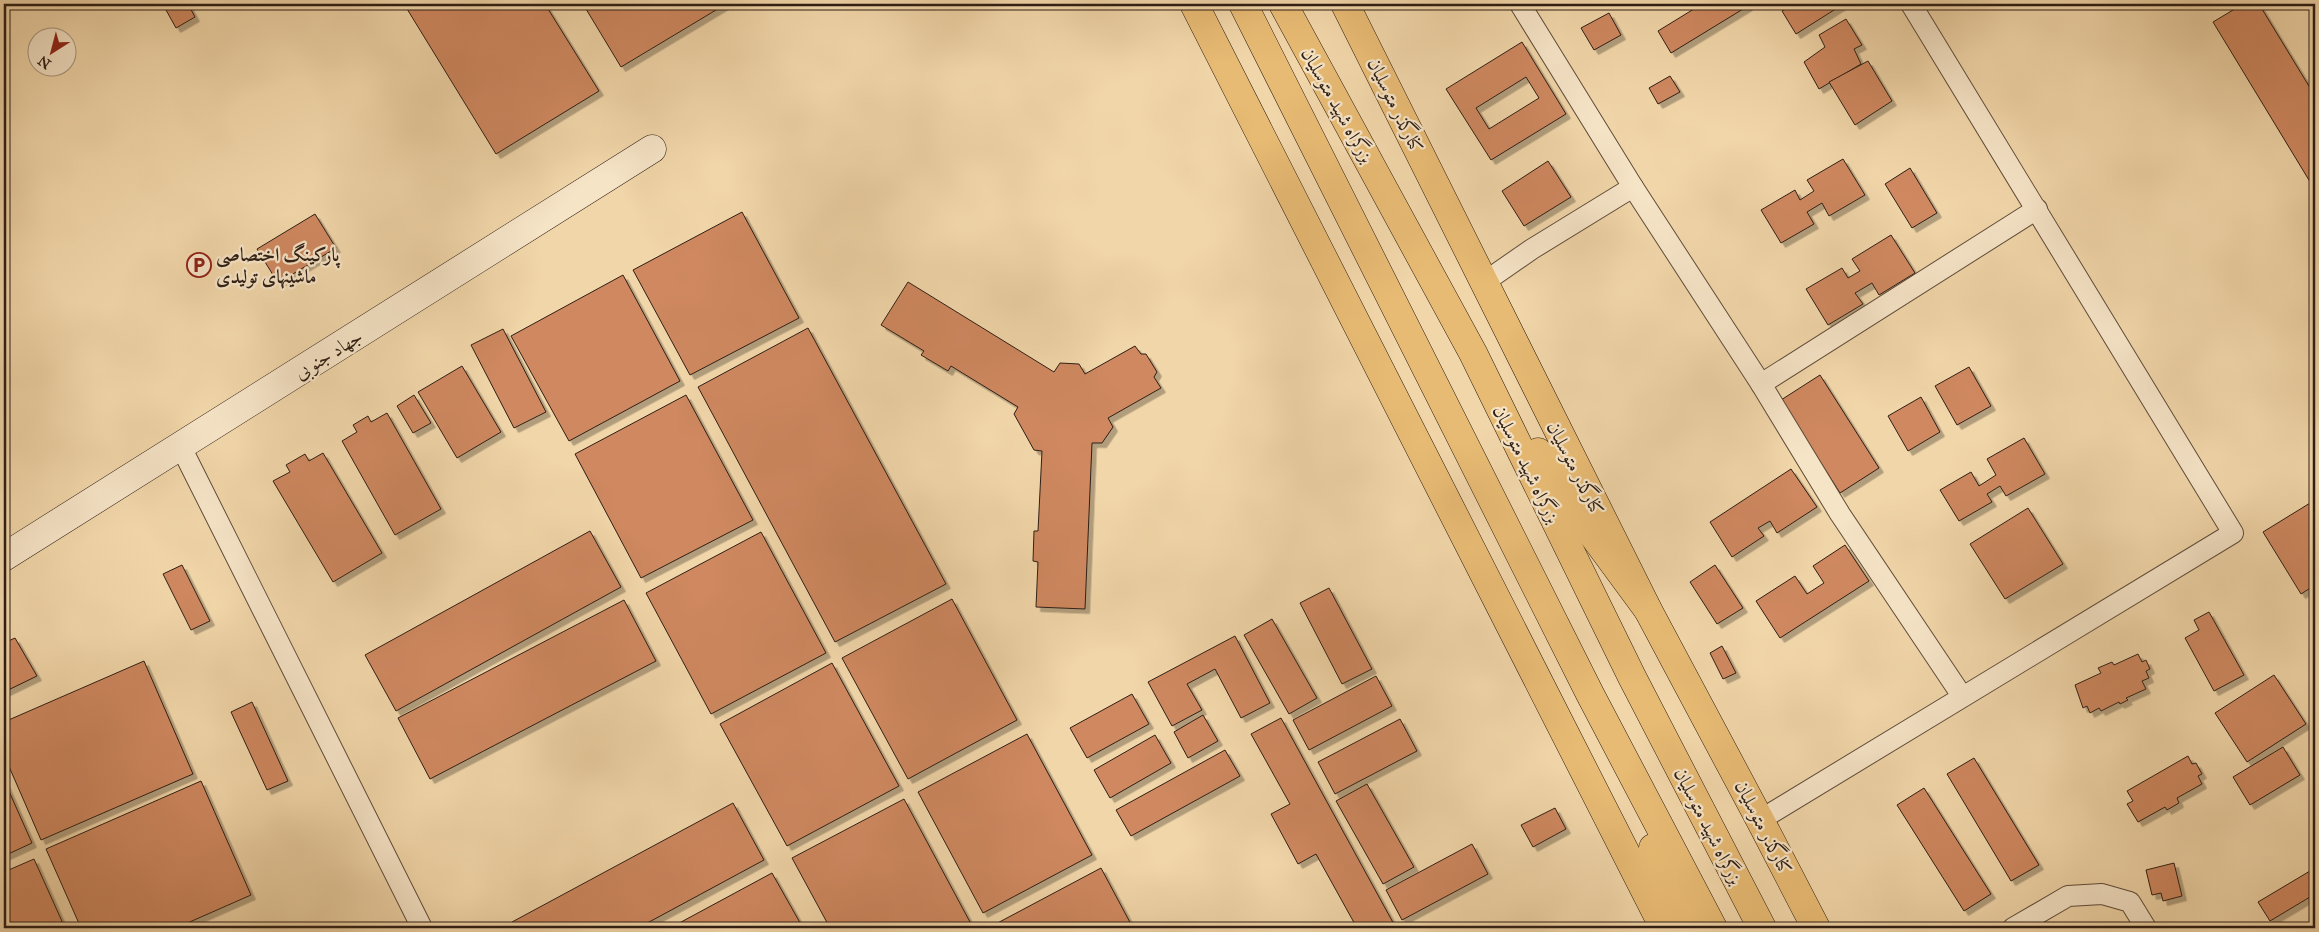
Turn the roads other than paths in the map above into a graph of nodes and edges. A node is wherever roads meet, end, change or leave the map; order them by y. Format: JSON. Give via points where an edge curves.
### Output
{"nodes":[{"id":1,"x":1194,"y":4,"type":"edge"},
{"id":2,"x":1243,"y":4,"type":"edge"},
{"id":3,"x":1283,"y":4,"type":"edge"},
{"id":4,"x":1328,"y":4,"type":"edge"},
{"id":5,"x":1345,"y":4,"type":"edge"},
{"id":6,"x":1520,"y":4,"type":"edge"},
{"id":7,"x":1911,"y":4,"type":"edge"},
{"id":8,"x":1403,"y":119,"type":"junction"},
{"id":9,"x":652,"y":149,"type":"dead end"},
{"id":10,"x":1633,"y":187,"type":"junction"},
{"id":11,"x":2037,"y":209,"type":"junction"},
{"id":12,"x":1483,"y":283,"type":"junction"},
{"id":13,"x":1472,"y":353,"type":"junction"},
{"id":14,"x":1761,"y":384,"type":"junction"},
{"id":15,"x":181,"y":447,"type":"junction"},
{"id":16,"x":4,"y":557,"type":"edge"},
{"id":17,"x":1648,"y":610,"type":"junction"},
{"id":18,"x":1590,"y":694,"type":"junction"},
{"id":19,"x":1962,"y":696,"type":"junction"},
{"id":20,"x":1760,"y":820,"type":"junction"},
{"id":21,"x":422,"y":928,"type":"edge"},
{"id":22,"x":1664,"y":928,"type":"edge"},
{"id":23,"x":1686,"y":928,"type":"edge"},
{"id":24,"x":1713,"y":928,"type":"edge"},
{"id":25,"x":1762,"y":928,"type":"edge"},
{"id":26,"x":1816,"y":928,"type":"edge"},
{"id":27,"x":2013,"y":928,"type":"edge"},
{"id":28,"x":2146,"y":928,"type":"edge"}],
"edges":[{"from":1,"to":22,"type":"main road"},
{"from":2,"to":18,"type":"main road","name":"بزرگراه شهید متوسلیان"},
{"from":3,"to":13,"type":"main road","name":"بزرگراه شهید متوسلیان"},
{"from":4,"to":8,"type":"main road"},
{"from":5,"to":8,"type":"main road","name":"کنارگذر متوسلیان"},
{"from":6,"to":10,"type":"street"},
{"from":7,"to":11,"type":"street"},
{"from":8,"to":12,"type":"main road","name":"کنارگذر متوسلیان"},
{"from":9,"to":15,"type":"street","name":"جهاد جنوبی"},
{"from":10,"to":12,"type":"street","via":[[1532,248]]},
{"from":10,"to":14,"type":"street"},
{"from":11,"to":14,"type":"street"},
{"from":11,"to":19,"type":"street","via":[[2233,533]]},
{"from":12,"to":17,"type":"main road","name":"کنارگذر متوسلیان"},
{"from":13,"to":17,"type":"main road","via":[[1592,534]]},
{"from":13,"to":25,"type":"main road","name":"بزرگراه شهید متوسلیان","via":[[1632,678]]},
{"from":14,"to":19,"type":"street","via":[[1840,514]]},
{"from":15,"to":16,"type":"street","name":"جهاد جنوبی"},
{"from":15,"to":21,"type":"street"},
{"from":17,"to":20,"type":"main road","name":"کنارگذر متوسلیان"},
{"from":18,"to":23,"type":"main road"},
{"from":18,"to":24,"type":"main road","name":"بزرگراه شهید متوسلیان"},
{"from":19,"to":20,"type":"street"},
{"from":20,"to":26,"type":"main road","name":"کنارگذر متوسلیان"},
{"from":27,"to":28,"type":"street","via":[[2068,896],[2102,894],[2130,902]]}]}
